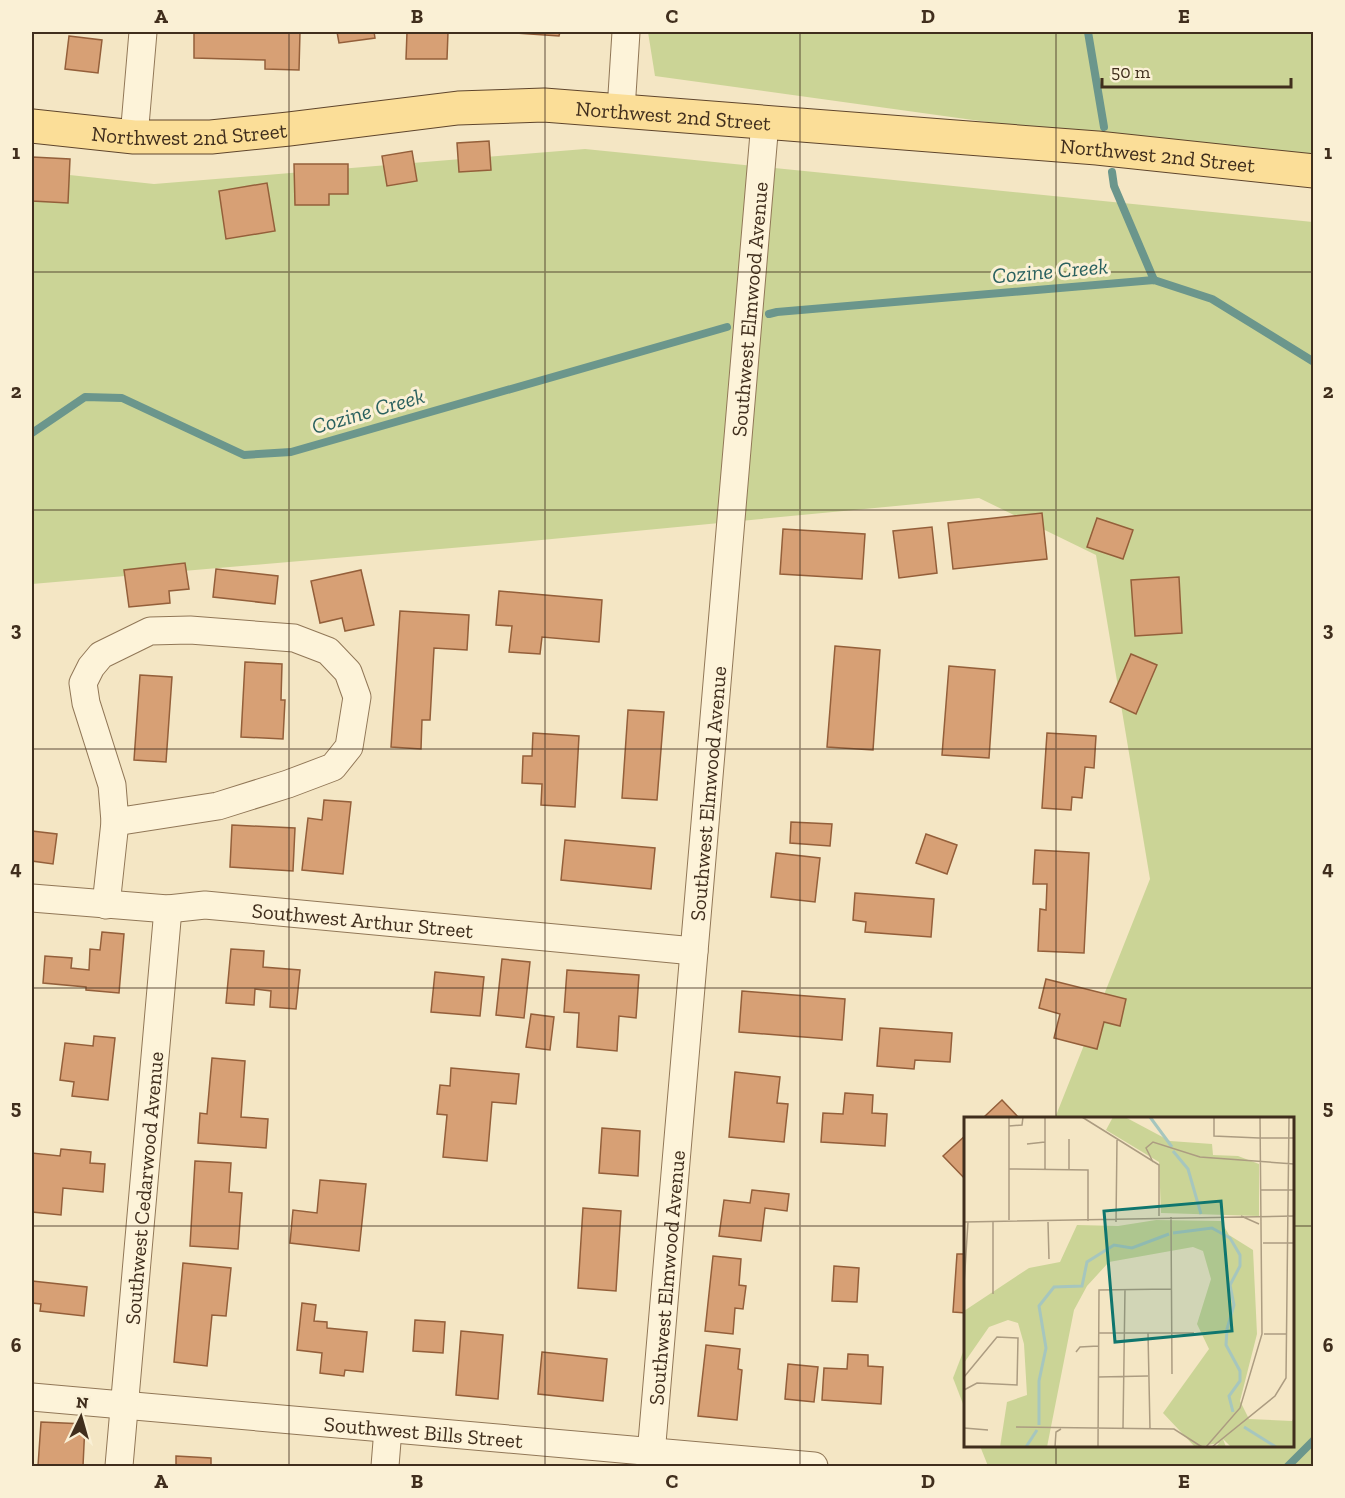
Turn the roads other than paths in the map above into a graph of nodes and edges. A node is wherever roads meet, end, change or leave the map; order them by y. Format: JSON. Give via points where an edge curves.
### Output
{"nodes":[{"id":1,"x":143,"y":32,"type":"edge"},
{"id":2,"x":626,"y":32,"type":"edge"},
{"id":3,"x":621,"y":110,"type":"junction"},
{"id":4,"x":765,"y":122,"type":"junction"},
{"id":5,"x":32,"y":126,"type":"edge"},
{"id":6,"x":134,"y":137,"type":"junction"},
{"id":7,"x":1314,"y":171,"type":"edge"},
{"id":8,"x":115,"y":822,"type":"junction"},
{"id":9,"x":32,"y":898,"type":"edge"},
{"id":10,"x":106,"y":905,"type":"junction"},
{"id":11,"x":168,"y":909,"type":"junction"},
{"id":12,"x":694,"y":951,"type":"junction"},
{"id":13,"x":32,"y":1397,"type":"edge"},
{"id":14,"x":124,"y":1406,"type":"junction"},
{"id":15,"x":388,"y":1429,"type":"junction"},
{"id":16,"x":651,"y":1459,"type":"edge"},
{"id":17,"x":119,"y":1467,"type":"edge"},
{"id":18,"x":385,"y":1467,"type":"edge"},
{"id":19,"x":814,"y":1467,"type":"edge"}],
"edges":[{"from":1,"to":6,"type":"street"},
{"from":2,"to":3,"type":"street"},
{"from":3,"to":4,"type":"main road","name":"Northwest 2nd Street"},
{"from":3,"to":6,"type":"main road","name":"Northwest 2nd Street","via":[[543,105],[458,108],[212,137]]},
{"from":4,"to":7,"type":"main road","name":"Northwest 2nd Street","via":[[1097,148]]},
{"from":4,"to":12,"type":"street","name":"Southwest Elmwood Avenue"},
{"from":5,"to":6,"type":"main road","name":"Northwest 2nd Street"},
{"from":8,"to":8,"type":"street","via":[[218,806],[333,767],[349,747],[357,697],[348,672],[328,651],[294,638],[202,631],[150,631],[101,656],[83,683],[112,785]]},
{"from":8,"to":10,"type":"street"},
{"from":9,"to":10,"type":"street","name":"Southwest Arthur Street"},
{"from":10,"to":11,"type":"street","name":"Southwest Arthur Street"},
{"from":11,"to":12,"type":"street","name":"Southwest Arthur Street","via":[[205,905]]},
{"from":11,"to":14,"type":"street","name":"Southwest Cedarwood Avenue"},
{"from":12,"to":16,"type":"street","name":"Southwest Elmwood Avenue"},
{"from":13,"to":14,"type":"street","name":"Southwest Bills Street"},
{"from":14,"to":15,"type":"street","name":"Southwest Bills Street"},
{"from":14,"to":17,"type":"street","name":"Southwest Cedarwood Avenue"},
{"from":15,"to":16,"type":"street","name":"Southwest Bills Street"},
{"from":15,"to":18,"type":"street"},
{"from":16,"to":19,"type":"street","name":"Southwest Bills Street"}]}
